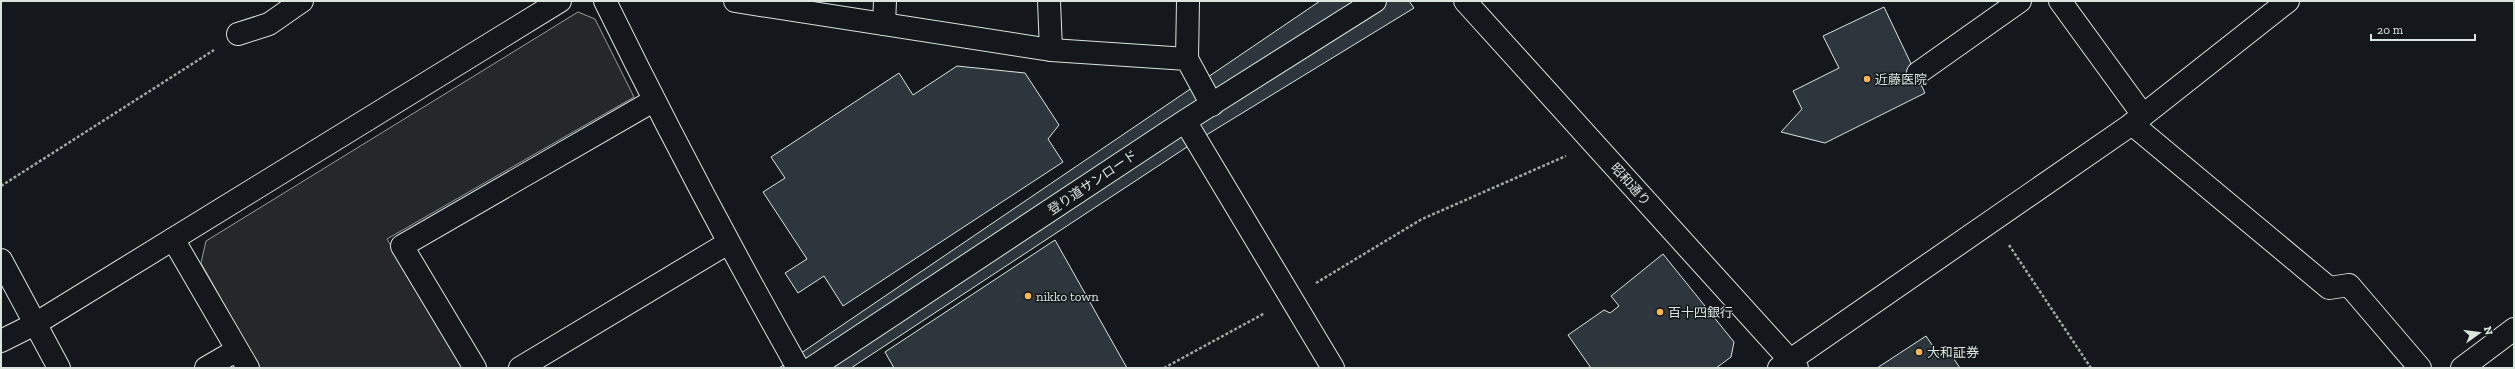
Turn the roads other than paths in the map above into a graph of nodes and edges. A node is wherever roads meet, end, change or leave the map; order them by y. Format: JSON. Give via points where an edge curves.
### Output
{"nodes":[{"id":1,"x":302,"y":1,"type":"edge"},
{"id":2,"x":560,"y":1,"type":"edge"},
{"id":3,"x":605,"y":1,"type":"edge"},
{"id":4,"x":735,"y":1,"type":"edge"},
{"id":5,"x":885,"y":1,"type":"edge"},
{"id":6,"x":1049,"y":1,"type":"edge"},
{"id":7,"x":1188,"y":1,"type":"edge"},
{"id":8,"x":1374,"y":1,"type":"edge"},
{"id":9,"x":1465,"y":1,"type":"edge"},
{"id":10,"x":2020,"y":1,"type":"edge"},
{"id":11,"x":2060,"y":1,"type":"edge"},
{"id":12,"x":2288,"y":1,"type":"edge"},
{"id":13,"x":884,"y":24,"type":"junction"},
{"id":14,"x":238,"y":34,"type":"road end"},
{"id":15,"x":1051,"y":50,"type":"junction"},
{"id":16,"x":1187,"y":59,"type":"junction"},
{"id":17,"x":1918,"y":73,"type":"dead end"},
{"id":18,"x":654,"y":101,"type":"junction"},
{"id":19,"x":1212,"y":105,"type":"junction"},
{"id":20,"x":2137,"y":120,"type":"junction"},
{"id":21,"x":1185,"y":121,"type":"junction"},
{"id":22,"x":173,"y":239,"type":"junction"},
{"id":23,"x":728,"y":243,"type":"junction"},
{"id":24,"x":1,"y":260,"type":"edge"},
{"id":25,"x":35,"y":324,"type":"junction"},
{"id":26,"x":2514,"y":329,"type":"edge"},
{"id":27,"x":1,"y":341,"type":"edge"},
{"id":28,"x":242,"y":359,"type":"edge"},
{"id":29,"x":1789,"y":366,"type":"edge"},
{"id":30,"x":59,"y":368,"type":"edge"},
{"id":31,"x":206,"y":368,"type":"edge"},
{"id":32,"x":475,"y":368,"type":"edge"},
{"id":33,"x":520,"y":368,"type":"edge"},
{"id":34,"x":798,"y":368,"type":"edge"},
{"id":35,"x":812,"y":368,"type":"edge"},
{"id":36,"x":1333,"y":368,"type":"edge"},
{"id":37,"x":2420,"y":368,"type":"edge"},
{"id":38,"x":2462,"y":368,"type":"edge"}],
"edges":[{"from":1,"to":14,"type":"street","via":[[269,24]]},
{"from":2,"to":22,"type":"street"},
{"from":3,"to":18,"type":"street"},
{"from":4,"to":13,"type":"street"},
{"from":5,"to":13,"type":"street"},
{"from":6,"to":15,"type":"street"},
{"from":7,"to":16,"type":"street"},
{"from":8,"to":19,"type":"street","name":"登り道サンロード"},
{"from":9,"to":29,"type":"street","name":"昭和通り"},
{"from":10,"to":17,"type":"street"},
{"from":11,"to":20,"type":"street"},
{"from":12,"to":20,"type":"street"},
{"from":13,"to":15,"type":"street"},
{"from":15,"to":16,"type":"street"},
{"from":16,"to":19,"type":"street"},
{"from":18,"to":23,"type":"street"},
{"from":18,"to":32,"type":"street","via":[[402,246]]},
{"from":19,"to":21,"type":"street","name":"登り道サンロード"},
{"from":20,"to":29,"type":"street"},
{"from":20,"to":37,"type":"street","via":[[2329,288],[2349,285]]},
{"from":21,"to":35,"type":"street","name":"登り道サンロード"},
{"from":21,"to":36,"type":"street"},
{"from":22,"to":25,"type":"street"},
{"from":22,"to":28,"type":"street"},
{"from":23,"to":33,"type":"street"},
{"from":23,"to":34,"type":"street"},
{"from":24,"to":25,"type":"street"},
{"from":25,"to":27,"type":"street"},
{"from":25,"to":30,"type":"street"},
{"from":26,"to":38,"type":"street"},
{"from":28,"to":31,"type":"street"}]}
